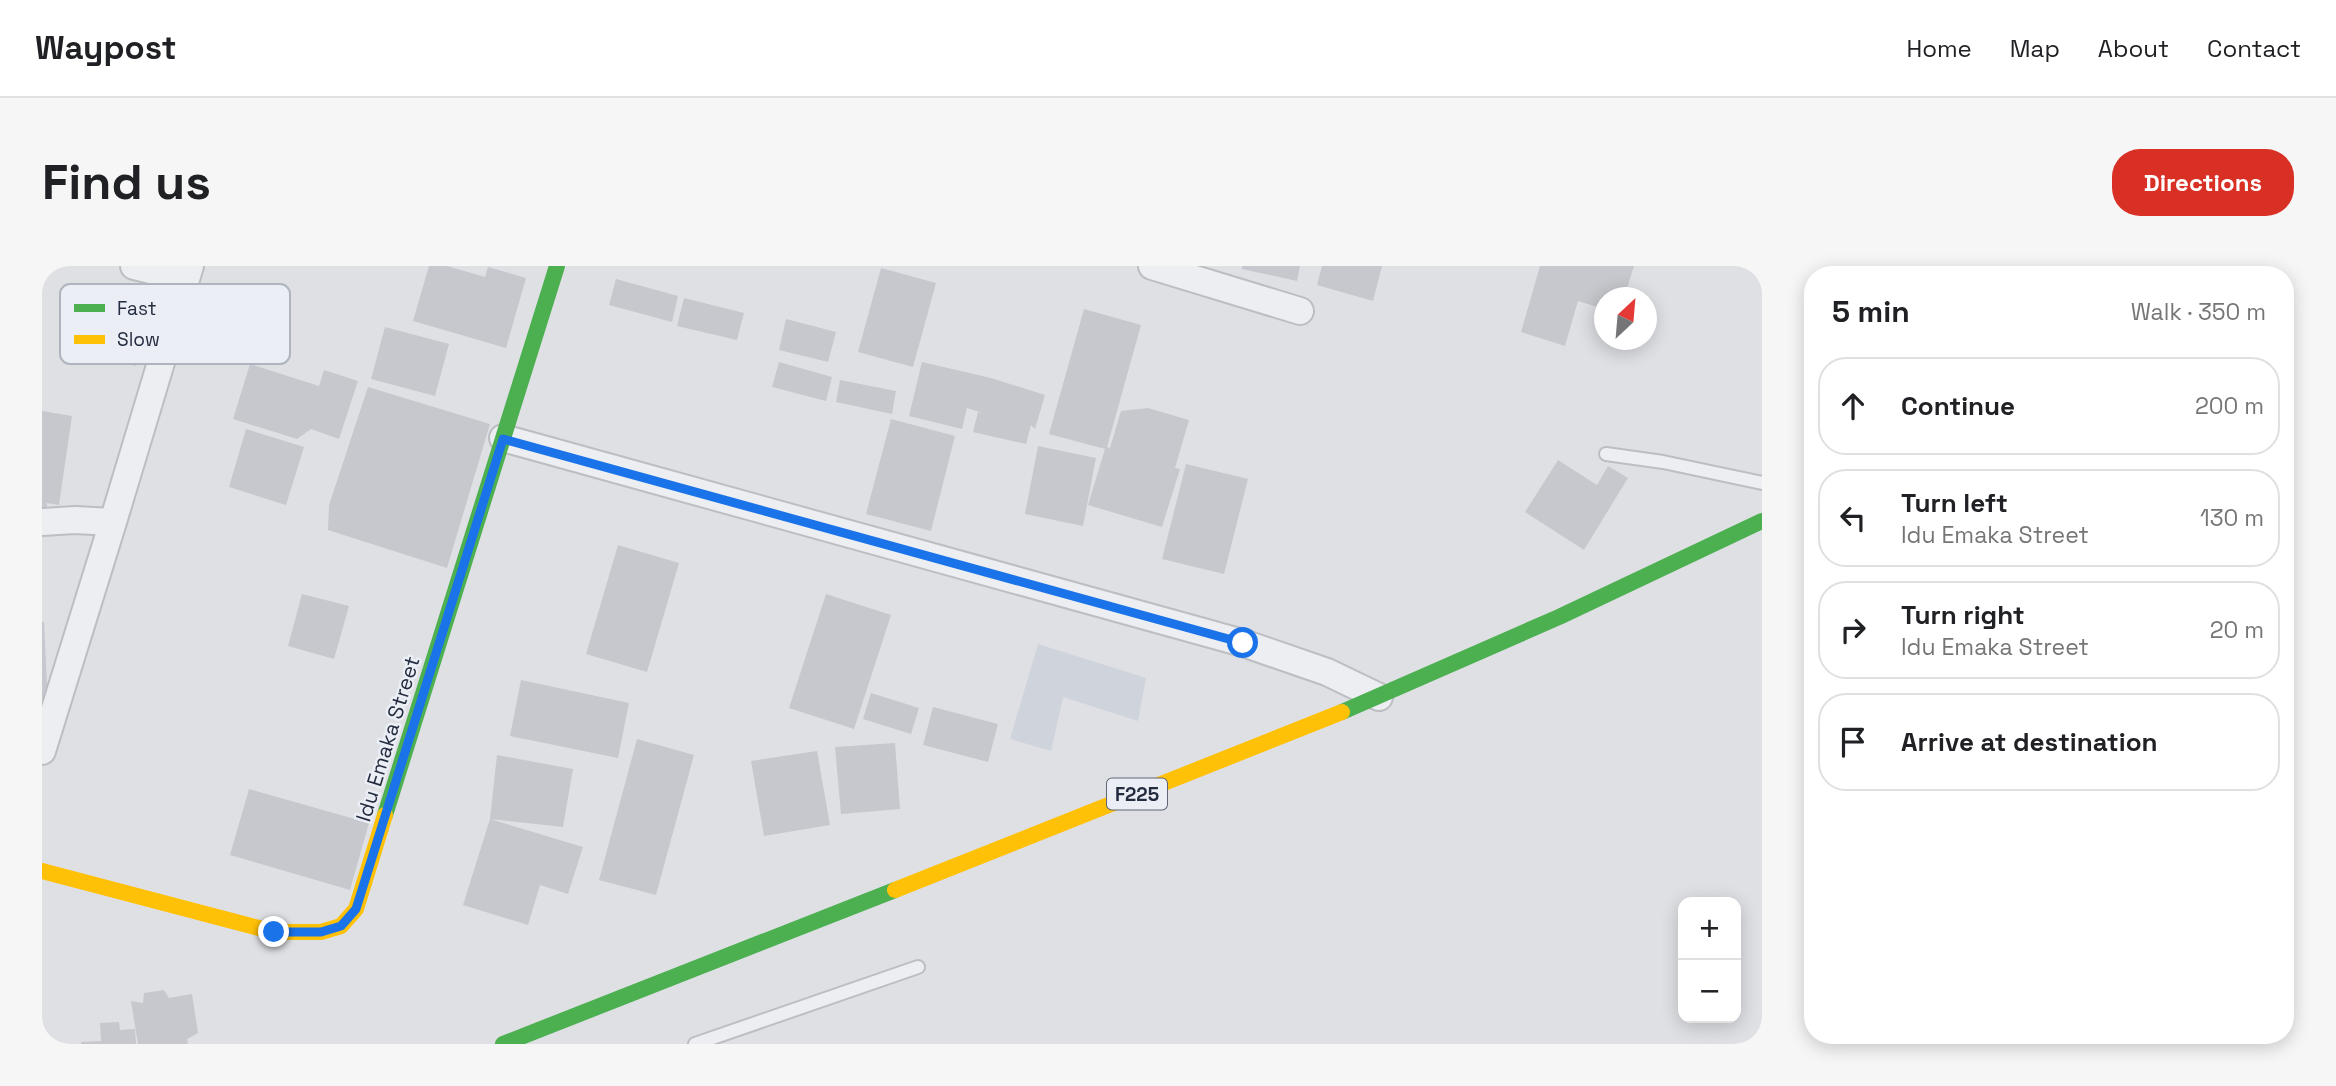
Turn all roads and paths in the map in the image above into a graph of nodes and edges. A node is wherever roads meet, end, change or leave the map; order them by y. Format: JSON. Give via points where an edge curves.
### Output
{"nodes":[{"id":1,"x":134,"y":266,"type":"edge"},
{"id":2,"x":556,"y":266,"type":"edge"},
{"id":3,"x":1152,"y":266,"type":"edge"},
{"id":4,"x":188,"y":272,"type":"edge"},
{"id":5,"x":1300,"y":311,"type":"dead end"},
{"id":6,"x":160,"y":364,"type":"edge"},
{"id":7,"x":503,"y":439,"type":"junction"},
{"id":8,"x":1606,"y":454,"type":"dead end"},
{"id":9,"x":1762,"y":483,"type":"edge"},
{"id":10,"x":1762,"y":521,"type":"edge"},
{"id":11,"x":42,"y":522,"type":"edge"},
{"id":12,"x":113,"y":522,"type":"junction"},
{"id":13,"x":1379,"y":697,"type":"junction"},
{"id":14,"x":42,"y":751,"type":"edge"},
{"id":15,"x":42,"y":871,"type":"edge"},
{"id":16,"x":918,"y":967,"type":"dead end"},
{"id":17,"x":503,"y":1044,"type":"edge"},
{"id":18,"x":695,"y":1044,"type":"edge"}],
"edges":[{"from":1,"to":4,"type":"street"},
{"from":2,"to":7,"type":"main road","name":"Idu Emaka Street"},
{"from":3,"to":5,"type":"street"},
{"from":6,"to":12,"type":"street"},
{"from":7,"to":13,"type":"street","via":[[1243,643],[1327,672]]},
{"from":7,"to":15,"type":"main road","name":"Idu Emaka Street","via":[[364,886],[356,909],[341,926],[321,932],[274,932]]},
{"from":8,"to":9,"type":"lane"},
{"from":10,"to":13,"type":"main road","number":"F225"},
{"from":11,"to":12,"type":"street"},
{"from":12,"to":14,"type":"street"},
{"from":13,"to":17,"type":"main road","number":"F225"},
{"from":16,"to":18,"type":"lane"}]}
